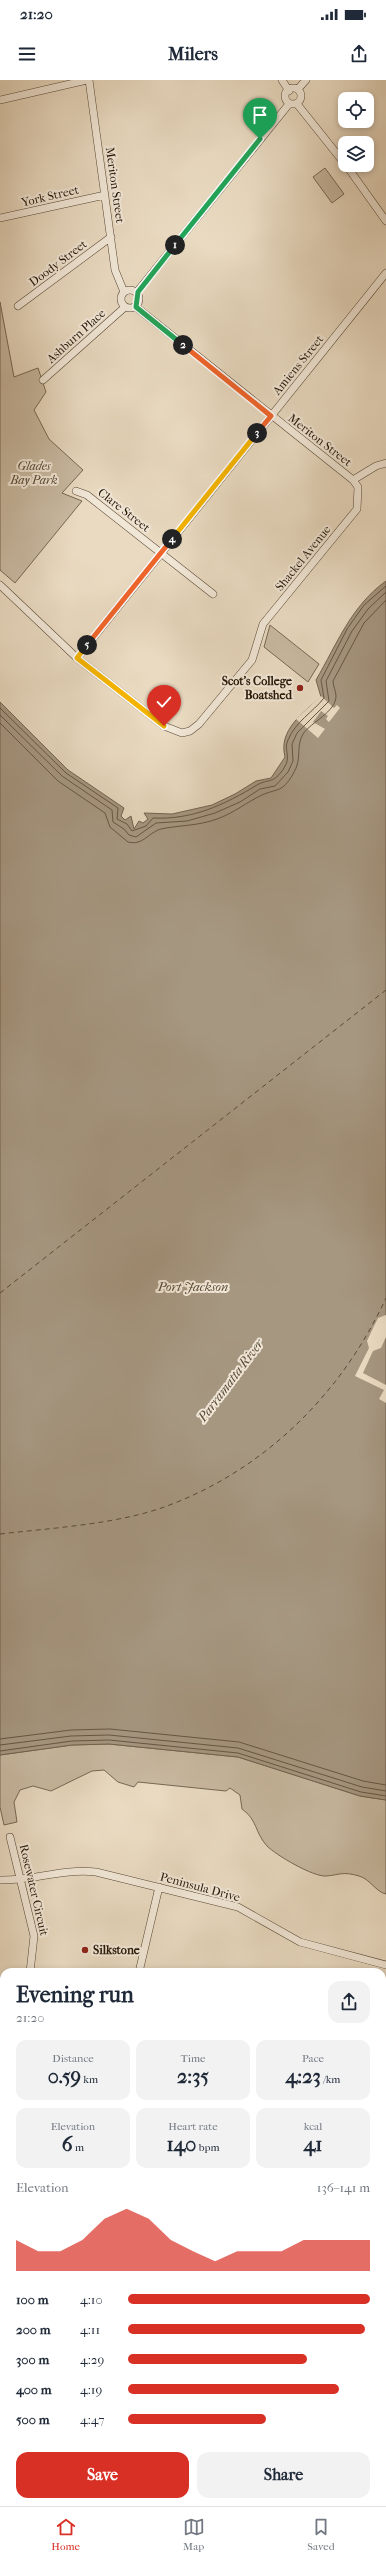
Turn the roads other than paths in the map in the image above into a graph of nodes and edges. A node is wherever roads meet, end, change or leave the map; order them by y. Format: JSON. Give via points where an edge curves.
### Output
{"nodes":[{"id":1,"x":88,"y":80,"type":"edge"},
{"id":2,"x":282,"y":80,"type":"edge"},
{"id":3,"x":306,"y":80,"type":"edge"},
{"id":4,"x":298,"y":89,"type":"junction"},
{"id":5,"x":288,"y":91,"type":"junction"},
{"id":6,"x":0,"y":100,"type":"edge"},
{"id":7,"x":289,"y":104,"type":"junction"},
{"id":8,"x":297,"y":104,"type":"junction"},
{"id":9,"x":338,"y":154,"type":"edge"},
{"id":10,"x":352,"y":172,"type":"edge"},
{"id":11,"x":105,"y":194,"type":"junction"},
{"id":12,"x":0,"y":218,"type":"edge"},
{"id":13,"x":386,"y":221,"type":"edge"},
{"id":14,"x":111,"y":237,"type":"junction"},
{"id":15,"x":386,"y":273,"type":"edge"},
{"id":16,"x":124,"y":292,"type":"junction"},
{"id":17,"x":138,"y":292,"type":"junction"},
{"id":18,"x":18,"y":306,"type":"dead end"},
{"id":19,"x":125,"y":307,"type":"junction"},
{"id":20,"x":136,"y":307,"type":"junction"},
{"id":21,"x":43,"y":380,"type":"dead end"},
{"id":22,"x":271,"y":416,"type":"junction"},
{"id":23,"x":386,"y":463,"type":"edge"},
{"id":24,"x":353,"y":480,"type":"junction"},
{"id":25,"x":358,"y":487,"type":"joint"},
{"id":26,"x":76,"y":491,"type":"dead end"},
{"id":27,"x":161,"y":553,"type":"junction"},
{"id":28,"x":0,"y":585,"type":"edge"},
{"id":29,"x":213,"y":594,"type":"dead end"},
{"id":30,"x":77,"y":658,"type":"junction"},
{"id":31,"x":10,"y":1837,"type":"dead end"},
{"id":32,"x":0,"y":1880,"type":"edge"},
{"id":33,"x":22,"y":1880,"type":"junction"},
{"id":34,"x":159,"y":1887,"type":"junction"},
{"id":35,"x":386,"y":1965,"type":"edge"},
{"id":36,"x":30,"y":1968,"type":"edge"},
{"id":37,"x":140,"y":1968,"type":"edge"}],
"edges":[{"from":1,"to":6,"type":"street"},
{"from":1,"to":11,"type":"street","name":"Meriton Street"},
{"from":2,"to":5,"type":"street"},
{"from":3,"to":4,"type":"street"},
{"from":4,"to":5,"type":"street","via":[[294,87]]},
{"from":4,"to":8,"type":"street","via":[[300,100]]},
{"from":5,"to":7,"type":"street"},
{"from":7,"to":8,"type":"street"},
{"from":7,"to":17,"type":"street"},
{"from":8,"to":9,"type":"street"},
{"from":10,"to":13,"type":"street"},
{"from":11,"to":12,"type":"street","name":"York Street"},
{"from":11,"to":14,"type":"street","name":"Meriton Street"},
{"from":14,"to":16,"type":"street","name":"Meriton Street","via":[[115,270]]},
{"from":14,"to":18,"type":"street","name":"Doody Street"},
{"from":15,"to":22,"type":"street","name":"Amiens Street"},
{"from":16,"to":17,"type":"street","via":[[130,288]]},
{"from":16,"to":19,"type":"street","via":[[122,296]]},
{"from":17,"to":20,"type":"street"},
{"from":19,"to":20,"type":"street","via":[[129,310]]},
{"from":19,"to":21,"type":"street","name":"Ashburn Place"},
{"from":20,"to":22,"type":"street","name":"Meriton Street"},
{"from":22,"to":24,"type":"street","name":"Meriton Street"},
{"from":22,"to":27,"type":"street","name":"Amiens Street"},
{"from":23,"to":24,"type":"street"},
{"from":24,"to":25,"type":"street","name":"Meriton Street"},
{"from":25,"to":30,"type":"street","name":"Shackel Avenue","via":[[357,509],[263,624],[252,660],[199,724],[190,731],[182,733],[164,726]]},
{"from":26,"to":27,"type":"street","name":"Clare Street","via":[[87,495]]},
{"from":27,"to":29,"type":"street","name":"Clare Street"},
{"from":27,"to":30,"type":"street","name":"Amiens Street"},
{"from":28,"to":30,"type":"street","name":"Shackel Avenue"},
{"from":31,"to":33,"type":"street","name":"Rosewater Circuit"},
{"from":32,"to":33,"type":"street","name":"Peninsula Drive"},
{"from":33,"to":34,"type":"street","name":"Peninsula Drive","via":[[78,1870]]},
{"from":33,"to":36,"type":"street","name":"Rosewater Circuit","via":[[34,1936]]},
{"from":34,"to":35,"type":"street","name":"Peninsula Drive","via":[[238,1907],[300,1942]]},
{"from":34,"to":37,"type":"street"}]}
